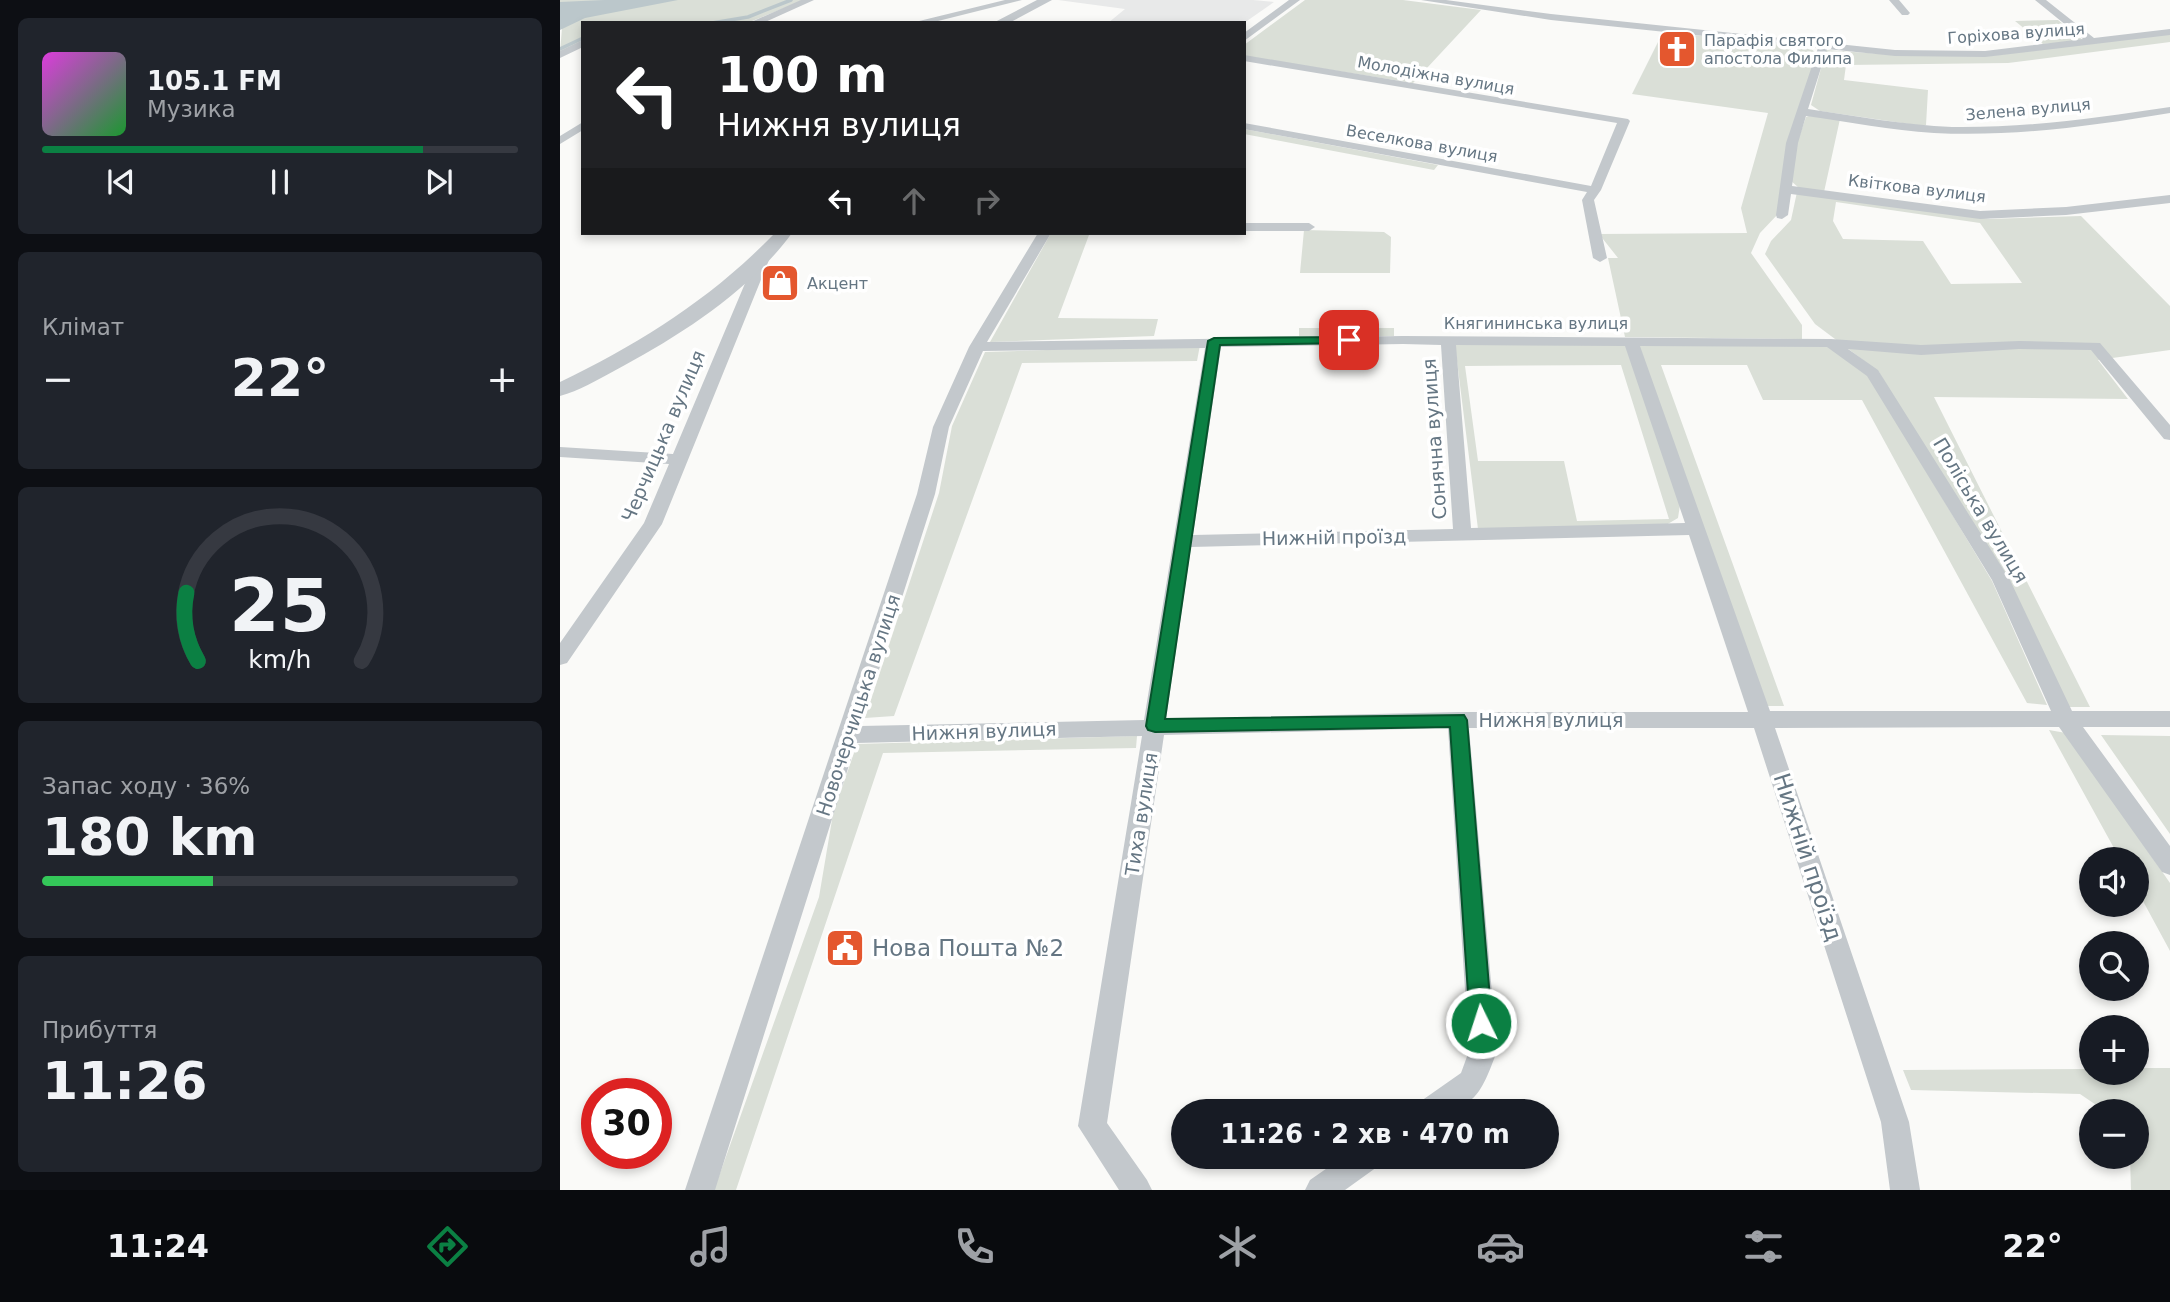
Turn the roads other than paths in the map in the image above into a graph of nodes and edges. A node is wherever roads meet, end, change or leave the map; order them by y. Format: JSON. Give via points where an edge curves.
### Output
{"nodes":[{"id":1,"x":809,"y":0,"type":"edge"},
{"id":2,"x":1017,"y":0,"type":"edge"},
{"id":3,"x":1046,"y":0,"type":"edge"},
{"id":4,"x":1295,"y":0,"type":"edge"},
{"id":5,"x":1426,"y":0,"type":"edge"},
{"id":6,"x":1894,"y":0,"type":"edge"},
{"id":7,"x":2040,"y":0,"type":"edge"},
{"id":8,"x":1905,"y":13,"type":"dead end"},
{"id":9,"x":759,"y":21,"type":"edge"},
{"id":10,"x":925,"y":21,"type":"edge"},
{"id":11,"x":1003,"y":21,"type":"edge"},
{"id":12,"x":2170,"y":32,"type":"edge"},
{"id":13,"x":1246,"y":37,"type":"edge"},
{"id":14,"x":2094,"y":43,"type":"junction"},
{"id":15,"x":581,"y":44,"type":"edge"},
{"id":16,"x":1822,"y":47,"type":"junction"},
{"id":17,"x":560,"y":55,"type":"edge"},
{"id":18,"x":1246,"y":58,"type":"edge"},
{"id":19,"x":2170,"y":110,"type":"edge"},
{"id":20,"x":1804,"y":112,"type":"junction"},
{"id":21,"x":581,"y":126,"type":"edge"},
{"id":22,"x":1246,"y":126,"type":"edge"},
{"id":23,"x":560,"y":141,"type":"edge"},
{"id":24,"x":1785,"y":188,"type":"junction"},
{"id":25,"x":1595,"y":190,"type":"junction"},
{"id":26,"x":2170,"y":199,"type":"edge"},
{"id":27,"x":1782,"y":215,"type":"dead end"},
{"id":28,"x":1246,"y":227,"type":"edge"},
{"id":29,"x":1309,"y":227,"type":"dead end"},
{"id":30,"x":782,"y":235,"type":"edge"},
{"id":31,"x":1043,"y":235,"type":"edge"},
{"id":32,"x":764,"y":255,"type":"junction"},
{"id":33,"x":1600,"y":258,"type":"dead end"},
{"id":34,"x":1214,"y":341,"type":"junction"},
{"id":35,"x":1448,"y":341,"type":"junction"},
{"id":36,"x":1631,"y":341,"type":"junction"},
{"id":37,"x":1831,"y":343,"type":"junction"},
{"id":38,"x":977,"y":348,"type":"junction"},
{"id":39,"x":560,"y":390,"type":"edge"},
{"id":40,"x":2170,"y":435,"type":"edge"},
{"id":41,"x":560,"y":452,"type":"edge"},
{"id":42,"x":678,"y":458,"type":"junction"},
{"id":43,"x":1694,"y":529,"type":"junction"},
{"id":44,"x":1462,"y":534,"type":"junction"},
{"id":45,"x":1184,"y":541,"type":"junction"},
{"id":46,"x":560,"y":658,"type":"edge"},
{"id":47,"x":2066,"y":719,"type":"junction"},
{"id":48,"x":2170,"y":719,"type":"edge"},
{"id":49,"x":1458,"y":720,"type":"junction"},
{"id":50,"x":1762,"y":720,"type":"junction"},
{"id":51,"x":1155,"y":726,"type":"junction"},
{"id":52,"x":848,"y":735,"type":"junction"},
{"id":53,"x":2170,"y":865,"type":"edge"},
{"id":54,"x":1448,"y":1099,"type":"edge"},
{"id":55,"x":1350,"y":1169,"type":"edge"},
{"id":56,"x":701,"y":1190,"type":"edge"},
{"id":57,"x":1137,"y":1190,"type":"edge"},
{"id":58,"x":1320,"y":1190,"type":"edge"},
{"id":59,"x":1905,"y":1190,"type":"edge"}],
"edges":[{"from":1,"to":9,"type":"street"},
{"from":2,"to":10,"type":"street"},
{"from":3,"to":11,"type":"street"},
{"from":4,"to":13,"type":"street"},
{"from":5,"to":16,"type":"street","name":"Горіхова вулиця"},
{"from":6,"to":8,"type":"street"},
{"from":7,"to":14,"type":"street"},
{"from":12,"to":14,"type":"street","name":"Горіхова вулиця"},
{"from":14,"to":16,"type":"street","name":"Горіхова вулиця","via":[[1985,54]]},
{"from":15,"to":17,"type":"street"},
{"from":16,"to":20,"type":"street"},
{"from":18,"to":25,"type":"street","name":"Молодіжна вулиця","via":[[1624,121]]},
{"from":19,"to":20,"type":"street","name":"Зелена вулиця","via":[[1969,131]]},
{"from":20,"to":24,"type":"street","via":[[1792,143]]},
{"from":21,"to":23,"type":"street"},
{"from":22,"to":25,"type":"street","name":"Веселкова вулиця"},
{"from":24,"to":26,"type":"street","name":"Квіткова вулиця","via":[[1980,215]]},
{"from":24,"to":27,"type":"street"},
{"from":25,"to":33,"type":"street","via":[[1588,200]]},
{"from":28,"to":29,"type":"street"},
{"from":30,"to":32,"type":"street"},
{"from":31,"to":38,"type":"street","name":"Новочерчицька вулиця"},
{"from":32,"to":39,"type":"street","via":[[698,314],[635,353]]},
{"from":32,"to":42,"type":"street","name":"Черчицька вулиця"},
{"from":34,"to":35,"type":"street","name":"Княгининська вулиця"},
{"from":34,"to":38,"type":"street","name":"Княгининська вулиця"},
{"from":34,"to":45,"type":"street","name":"Тиха вулиця"},
{"from":35,"to":36,"type":"street","name":"Княгининська вулиця"},
{"from":35,"to":44,"type":"street","name":"Сонячна вулиця"},
{"from":36,"to":37,"type":"street","name":"Княгининська вулиця"},
{"from":36,"to":43,"type":"street","name":"Нижній проїзд"},
{"from":37,"to":40,"type":"street","name":"Княгининська вулиця","via":[[1920,350],[2095,346]]},
{"from":37,"to":47,"type":"street","name":"Поліська вулиця","via":[[1873,373],[2001,580]]},
{"from":38,"to":52,"type":"street","name":"Новочерчицька вулиця","via":[[941,427],[926,494]]},
{"from":41,"to":42,"type":"street"},
{"from":42,"to":46,"type":"street","name":"Черчицька вулиця","via":[[653,524]]},
{"from":43,"to":44,"type":"street","name":"Нижній проїзд"},
{"from":43,"to":50,"type":"street","name":"Нижній проїзд"},
{"from":44,"to":45,"type":"street","name":"Нижній проїзд"},
{"from":45,"to":51,"type":"street","name":"Тиха вулиця"},
{"from":47,"to":48,"type":"street","name":"Нижня вулиця"},
{"from":47,"to":50,"type":"street","name":"Нижня вулиця"},
{"from":47,"to":53,"type":"street","name":"Поліська вулиця"},
{"from":49,"to":50,"type":"street","name":"Нижня вулиця"},
{"from":49,"to":51,"type":"street","name":"Нижня вулиця"},
{"from":49,"to":54,"type":"street","via":[[1483,1051],[1472,1082]]},
{"from":50,"to":59,"type":"street","name":"Нижній проїзд","via":[[1895,1122]]},
{"from":51,"to":52,"type":"street","name":"Нижня вулиця"},
{"from":51,"to":57,"type":"street","name":"Тиха вулиця","via":[[1092,1126]]},
{"from":52,"to":56,"type":"street","name":"Новочерчицька вулиця"},
{"from":55,"to":58,"type":"street"}]}
